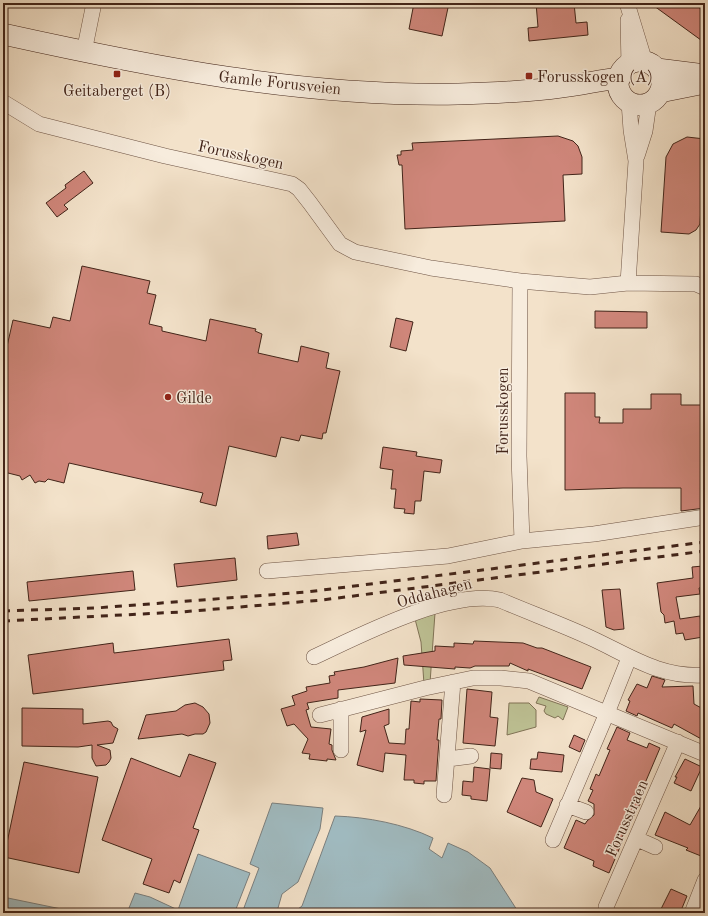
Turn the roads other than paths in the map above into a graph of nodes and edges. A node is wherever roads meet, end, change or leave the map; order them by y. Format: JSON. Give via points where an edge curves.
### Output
{"nodes":[{"id":1,"x":94,"y":3,"type":"edge"},
{"id":2,"x":628,"y":7,"type":"edge"},
{"id":3,"x":3,"y":34,"type":"edge"},
{"id":4,"x":84,"y":52,"type":"junction"},
{"id":5,"x":705,"y":75,"type":"edge"},
{"id":6,"x":639,"y":83,"type":"junction"},
{"id":7,"x":705,"y":83,"type":"edge"},
{"id":8,"x":3,"y":102,"type":"edge"},
{"id":9,"x":520,"y":281,"type":"junction"},
{"id":10,"x":628,"y":283,"type":"junction"},
{"id":11,"x":705,"y":288,"type":"edge"},
{"id":12,"x":705,"y":518,"type":"edge"},
{"id":13,"x":522,"y":541,"type":"junction"},
{"id":14,"x":267,"y":571,"type":"dead end"},
{"id":15,"x":314,"y":657,"type":"dead end"},
{"id":16,"x":629,"y":658,"type":"junction"},
{"id":17,"x":705,"y":675,"type":"edge"},
{"id":18,"x":454,"y":682,"type":"junction"},
{"id":19,"x":341,"y":709,"type":"junction"},
{"id":20,"x":607,"y":713,"type":"junction"},
{"id":21,"x":320,"y":716,"type":"dead end"},
{"id":22,"x":678,"y":742,"type":"junction"},
{"id":23,"x":342,"y":750,"type":"dead end"},
{"id":24,"x":705,"y":754,"type":"edge"},
{"id":25,"x":471,"y":756,"type":"dead end"},
{"id":26,"x":448,"y":759,"type":"junction"},
{"id":27,"x":444,"y":795,"type":"dead end"},
{"id":28,"x":567,"y":805,"type":"junction"},
{"id":29,"x":586,"y":812,"type":"dead end"},
{"id":30,"x":553,"y":840,"type":"dead end"},
{"id":31,"x":636,"y":840,"type":"junction"},
{"id":32,"x":655,"y":847,"type":"dead end"},
{"id":33,"x":703,"y":889,"type":"edge"},
{"id":34,"x":606,"y":907,"type":"dead end"},
{"id":35,"x":692,"y":913,"type":"edge"}],
"edges":[{"from":1,"to":4,"type":"street"},
{"from":2,"to":6,"type":"street"},
{"from":3,"to":4,"type":"main road","name":"Gamle Forusveien"},
{"from":4,"to":6,"type":"main road","name":"Gamle Forusveien","via":[[212,75],[310,87],[426,94]]},
{"from":5,"to":6,"type":"main road","name":"Gamle Forusveien"},
{"from":6,"to":7,"type":"main road","name":"Gamle Forusveien"},
{"from":6,"to":10,"type":"street","via":[[631,130],[636,161]]},
{"from":8,"to":9,"type":"street","name":"Forusskogen","via":[[39,124],[165,156],[292,184],[299,189],[340,244],[355,252],[425,267]]},
{"from":9,"to":10,"type":"street","name":"Forusskogen","via":[[590,287]]},
{"from":9,"to":13,"type":"street","name":"Forusskogen","via":[[519,456]]},
{"from":10,"to":11,"type":"street","name":"Forusskogen","via":[[696,284]]},
{"from":12,"to":13,"type":"street","via":[[594,534]]},
{"from":13,"to":14,"type":"street","via":[[448,556]]},
{"from":15,"to":16,"type":"street","name":"Oddahagen","via":[[412,614],[488,597],[591,638]]},
{"from":16,"to":17,"type":"street","name":"Oddahagen","via":[[665,672],[690,676]]},
{"from":16,"to":20,"type":"street"},
{"from":18,"to":19,"type":"street"},
{"from":18,"to":20,"type":"street","via":[[473,678],[529,681]]},
{"from":18,"to":26,"type":"street"},
{"from":19,"to":21,"type":"street"},
{"from":19,"to":23,"type":"street"},
{"from":20,"to":22,"type":"street"},
{"from":20,"to":28,"type":"street"},
{"from":22,"to":24,"type":"street"},
{"from":22,"to":31,"type":"street","name":"Forusstraen"},
{"from":25,"to":26,"type":"street"},
{"from":26,"to":27,"type":"street"},
{"from":28,"to":29,"type":"street"},
{"from":28,"to":30,"type":"street"},
{"from":31,"to":32,"type":"street"},
{"from":31,"to":34,"type":"street","name":"Forusstraen"},
{"from":33,"to":35,"type":"street"}]}
